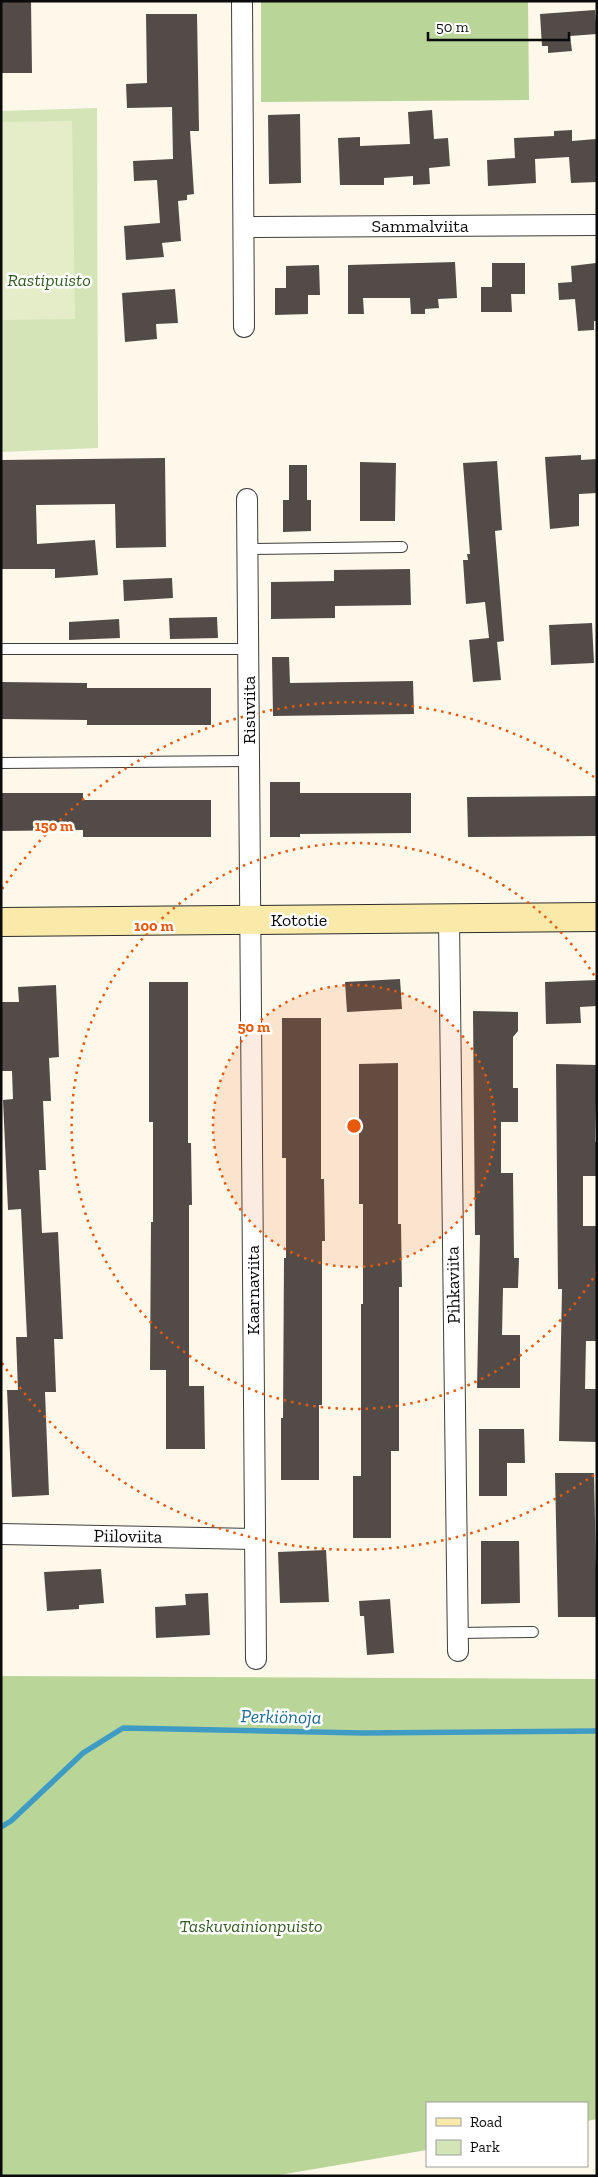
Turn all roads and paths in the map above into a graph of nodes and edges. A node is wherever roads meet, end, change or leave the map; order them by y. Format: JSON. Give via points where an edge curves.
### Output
{"nodes":[{"id":1,"x":242,"y":1,"type":"edge"},
{"id":2,"x":597,"y":225,"type":"edge"},
{"id":3,"x":244,"y":227,"type":"junction"},
{"id":4,"x":244,"y":327,"type":"dead end"},
{"id":5,"x":247,"y":499,"type":"dead end"},
{"id":6,"x":402,"y":547,"type":"dead end"},
{"id":7,"x":248,"y":549,"type":"junction"},
{"id":8,"x":1,"y":649,"type":"edge"},
{"id":9,"x":248,"y":649,"type":"junction"},
{"id":10,"x":249,"y":761,"type":"junction"},
{"id":11,"x":1,"y":763,"type":"edge"},
{"id":12,"x":597,"y":917,"type":"edge"},
{"id":13,"x":449,"y":918,"type":"junction"},
{"id":14,"x":251,"y":920,"type":"junction"},
{"id":15,"x":1,"y":922,"type":"edge"},
{"id":16,"x":1,"y":1534,"type":"edge"},
{"id":17,"x":254,"y":1539,"type":"junction"},
{"id":18,"x":534,"y":1632,"type":"dead end"},
{"id":19,"x":458,"y":1642,"type":"joint"},
{"id":20,"x":256,"y":1659,"type":"dead end"}],
"edges":[{"from":1,"to":3,"type":"street"},
{"from":2,"to":3,"type":"street","name":"Sammalviita"},
{"from":3,"to":4,"type":"street"},
{"from":5,"to":7,"type":"street","name":"Risuviita"},
{"from":6,"to":7,"type":"lane"},
{"from":7,"to":9,"type":"street","name":"Risuviita"},
{"from":8,"to":9,"type":"lane"},
{"from":9,"to":10,"type":"street","name":"Risuviita"},
{"from":10,"to":11,"type":"lane"},
{"from":10,"to":14,"type":"street","name":"Risuviita"},
{"from":12,"to":13,"type":"street","name":"Kototie"},
{"from":13,"to":14,"type":"street","name":"Kototie"},
{"from":13,"to":19,"type":"street","name":"Pihkaviita"},
{"from":14,"to":15,"type":"street","name":"Kototie"},
{"from":14,"to":17,"type":"street","name":"Kaarnaviita"},
{"from":16,"to":17,"type":"street","name":"Piiloviita"},
{"from":17,"to":20,"type":"street","name":"Kaarnaviita"},
{"from":18,"to":19,"type":"lane"}]}
